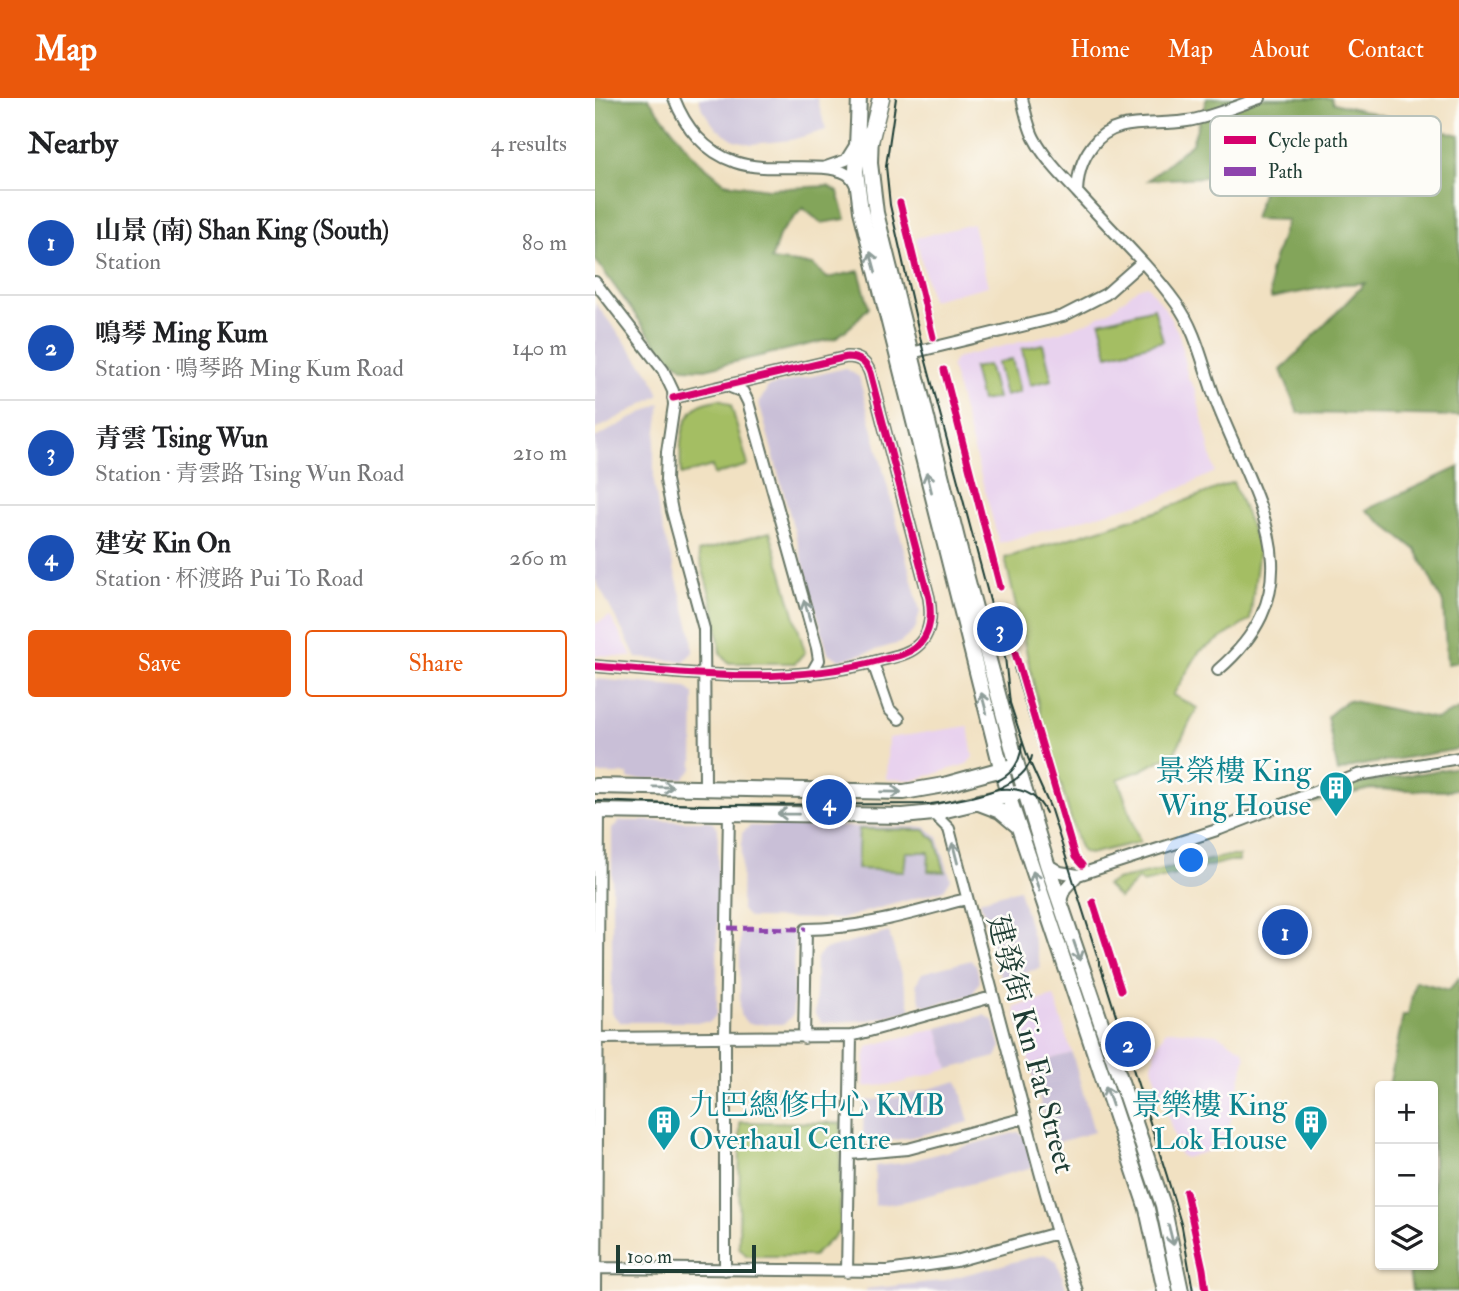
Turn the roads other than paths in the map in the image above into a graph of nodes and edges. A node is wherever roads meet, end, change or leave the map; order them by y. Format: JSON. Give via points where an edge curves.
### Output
{"nodes":[{"id":1,"x":674,"y":98,"type":"edge"},
{"id":2,"x":859,"y":98,"type":"edge"},
{"id":3,"x":874,"y":98,"type":"edge"},
{"id":4,"x":881,"y":98,"type":"edge"},
{"id":5,"x":1022,"y":98,"type":"edge"},
{"id":6,"x":1260,"y":98,"type":"edge"},
{"id":7,"x":863,"y":143,"type":"junction"},
{"id":8,"x":816,"y":168,"type":"junction"},
{"id":9,"x":857,"y":190,"type":"junction"},
{"id":10,"x":1077,"y":192,"type":"junction"},
{"id":11,"x":1141,"y":263,"type":"junction"},
{"id":12,"x":595,"y":282,"type":"edge"},
{"id":13,"x":904,"y":355,"type":"junction"},
{"id":14,"x":725,"y":386,"type":"junction"},
{"id":15,"x":673,"y":398,"type":"junction"},
{"id":16,"x":873,"y":663,"type":"junction"},
{"id":17,"x":595,"y":666,"type":"edge"},
{"id":18,"x":1218,"y":670,"type":"dead end"},
{"id":19,"x":811,"y":674,"type":"junction"},
{"id":20,"x":706,"y":675,"type":"junction"},
{"id":21,"x":899,"y":719,"type":"dead end"},
{"id":22,"x":1459,"y":758,"type":"edge"},
{"id":23,"x":1017,"y":765,"type":"junction"},
{"id":24,"x":1002,"y":769,"type":"junction"},
{"id":25,"x":595,"y":786,"type":"edge"},
{"id":26,"x":705,"y":788,"type":"junction"},
{"id":27,"x":1025,"y":791,"type":"junction"},
{"id":28,"x":1008,"y":795,"type":"junction"},
{"id":29,"x":978,"y":803,"type":"junction"},
{"id":30,"x":597,"y":811,"type":"edge"},
{"id":31,"x":729,"y":813,"type":"junction"},
{"id":32,"x":933,"y":813,"type":"junction"},
{"id":33,"x":1019,"y":827,"type":"junction"},
{"id":34,"x":1047,"y":864,"type":"junction"},
{"id":35,"x":1078,"y":875,"type":"junction"},
{"id":36,"x":966,"y":899,"type":"junction"},
{"id":37,"x":1060,"y":903,"type":"junction"},
{"id":38,"x":992,"y":997,"type":"junction"},
{"id":39,"x":725,"y":1036,"type":"junction"},
{"id":40,"x":851,"y":1036,"type":"junction"},
{"id":41,"x":596,"y":1038,"type":"edge"},
{"id":42,"x":804,"y":1038,"type":"junction"},
{"id":43,"x":1025,"y":1118,"type":"junction"},
{"id":44,"x":849,"y":1154,"type":"junction"},
{"id":45,"x":1057,"y":1233,"type":"junction"},
{"id":46,"x":595,"y":1268,"type":"edge"},
{"id":47,"x":725,"y":1270,"type":"junction"},
{"id":48,"x":847,"y":1272,"type":"junction"},
{"id":49,"x":596,"y":1291,"type":"edge"},
{"id":50,"x":1077,"y":1291,"type":"edge"},
{"id":51,"x":1165,"y":1291,"type":"edge"},
{"id":52,"x":1181,"y":1291,"type":"edge"}],
"edges":[{"from":1,"to":8,"type":"street","via":[[698,138],[728,159],[767,169]]},
{"from":2,"to":7,"type":"main road"},
{"from":3,"to":7,"type":"main road"},
{"from":4,"to":7,"type":"main road"},
{"from":5,"to":10,"type":"street","via":[[1035,139]]},
{"from":6,"to":10,"type":"street","via":[[1189,121],[1110,129],[1083,161]]},
{"from":7,"to":8,"type":"street","via":[[846,160]]},
{"from":7,"to":9,"type":"main road"},
{"from":7,"to":13,"type":"main road"},
{"from":8,"to":9,"type":"street","via":[[846,173]]},
{"from":13,"to":9,"type":"main road","one_way":true},
{"from":10,"to":11,"type":"street"},
{"from":11,"to":13,"type":"street","via":[[1105,294],[1071,313]]},
{"from":11,"to":18,"type":"street","via":[[1187,321],[1271,538],[1272,575],[1263,611],[1244,643]]},
{"from":12,"to":15,"type":"street","via":[[667,377]]},
{"from":13,"to":23,"type":"main road"},
{"from":24,"to":13,"type":"main road","one_way":true},
{"from":14,"to":15,"type":"street"},
{"from":14,"to":16,"type":"street","via":[[847,357],[861,360],[868,368],[930,612],[927,631],[917,646]]},
{"from":19,"to":14,"type":"street","one_way":true,"via":[[818,660],[817,648],[748,402],[738,389]]},
{"from":15,"to":20,"type":"street","via":[[667,491],[702,619]]},
{"from":16,"to":19,"type":"street"},
{"from":16,"to":21,"type":"street","via":[[889,709]]},
{"from":17,"to":20,"type":"street"},
{"from":19,"to":20,"type":"street"},
{"from":20,"to":26,"type":"street"},
{"from":22,"to":35,"type":"street","via":[[1358,775],[1230,825]]},
{"from":23,"to":24,"type":"main road"},
{"from":23,"to":27,"type":"main road"},
{"from":26,"to":24,"type":"main road","one_way":true,"via":[[904,792]]},
{"from":24,"to":28,"type":"main road"},
{"from":25,"to":26,"type":"main road","one_way":true},
{"from":27,"to":28,"type":"main road"},
{"from":27,"to":34,"type":"main road"},
{"from":28,"to":29,"type":"main road"},
{"from":28,"to":33,"type":"main road"},
{"from":29,"to":32,"type":"main road"},
{"from":29,"to":33,"type":"main road","via":[[1000,811]]},
{"from":30,"to":31,"type":"main road"},
{"from":30,"to":41,"type":"street"},
{"from":32,"to":31,"type":"main road","one_way":true},
{"from":31,"to":39,"type":"street"},
{"from":36,"to":32,"type":"street","name":"建發街 Kin Fat Street","one_way":true,"via":[[949,829]]},
{"from":51,"to":33,"type":"main road","one_way":true,"via":[[1143,1196]]},
{"from":34,"to":35,"type":"street"},
{"from":34,"to":37,"type":"main road"},
{"from":35,"to":37,"type":"street"},
{"from":36,"to":38,"type":"street","name":"建發街 Kin Fat Street"},
{"from":36,"to":42,"type":"street","via":[[880,922],[806,929]]},
{"from":37,"to":52,"type":"main road","one_way":true,"via":[[1159,1192]]},
{"from":38,"to":40,"type":"street"},
{"from":38,"to":43,"type":"street","name":"建發街 Kin Fat Street"},
{"from":39,"to":41,"type":"street"},
{"from":39,"to":42,"type":"street"},
{"from":39,"to":47,"type":"street"},
{"from":40,"to":42,"type":"street"},
{"from":40,"to":44,"type":"street"},
{"from":41,"to":46,"type":"street"},
{"from":43,"to":44,"type":"street","via":[[908,1149]]},
{"from":43,"to":45,"type":"street","name":"建發街 Kin Fat Street"},
{"from":44,"to":48,"type":"street"},
{"from":45,"to":48,"type":"street","via":[[939,1264]]},
{"from":45,"to":50,"type":"street","name":"建發街 Kin Fat Street"},
{"from":46,"to":47,"type":"street"},
{"from":46,"to":49,"type":"street"},
{"from":47,"to":48,"type":"street"}]}
